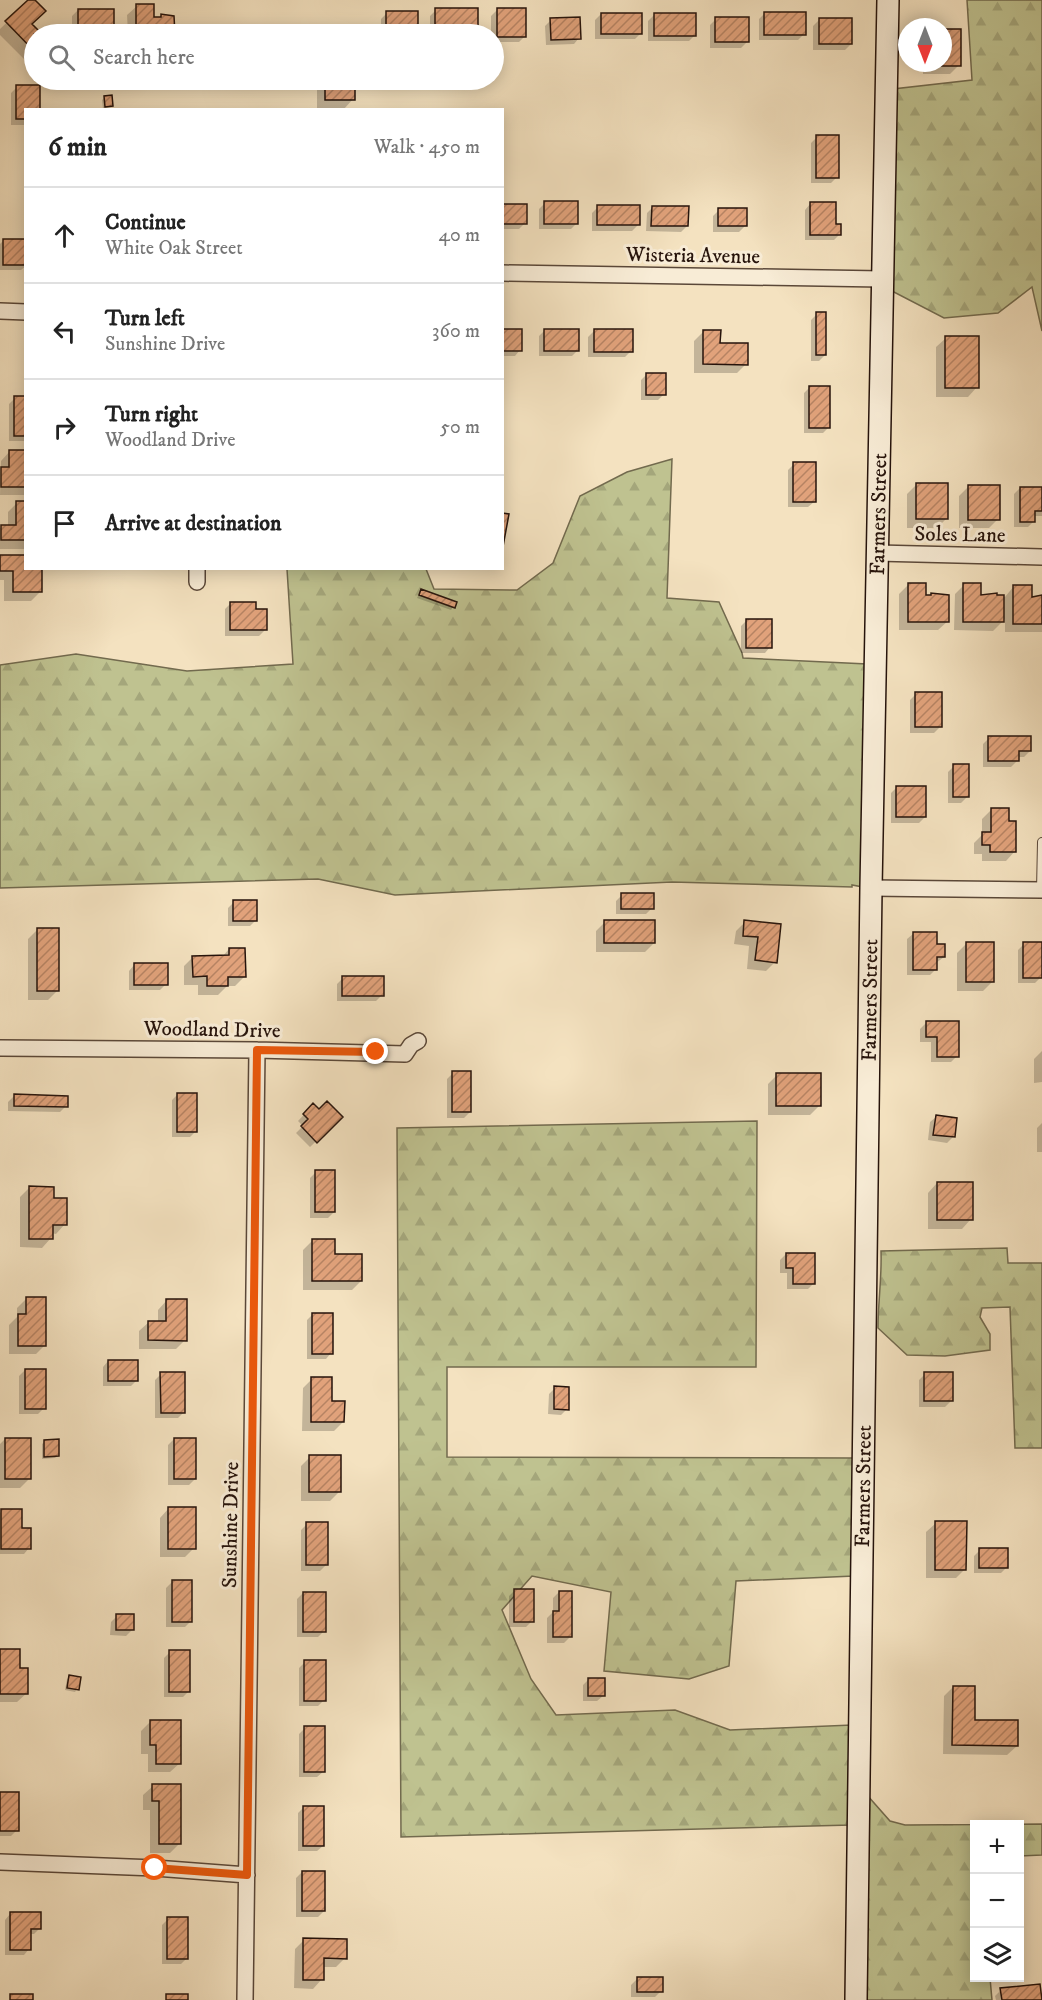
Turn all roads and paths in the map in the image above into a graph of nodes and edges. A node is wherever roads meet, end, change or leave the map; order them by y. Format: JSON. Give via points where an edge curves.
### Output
{"nodes":[{"id":1,"x":888,"y":0,"type":"edge"},
{"id":2,"x":504,"y":273,"type":"edge"},
{"id":3,"x":882,"y":279,"type":"junction"},
{"id":4,"x":0,"y":312,"type":"edge"},
{"id":5,"x":24,"y":312,"type":"edge"},
{"id":6,"x":877,"y":554,"type":"junction"},
{"id":7,"x":1042,"y":556,"type":"edge"},
{"id":8,"x":1042,"y":842,"type":"edge"},
{"id":9,"x":871,"y":888,"type":"junction"},
{"id":10,"x":1042,"y":890,"type":"edge"},
{"id":11,"x":418,"y":1041,"type":"dead end"},
{"id":12,"x":0,"y":1048,"type":"edge"},
{"id":13,"x":257,"y":1050,"type":"junction"},
{"id":14,"x":0,"y":1862,"type":"edge"},
{"id":15,"x":247,"y":1875,"type":"junction"},
{"id":16,"x":245,"y":2000,"type":"edge"},
{"id":17,"x":856,"y":2000,"type":"edge"}],
"edges":[{"from":1,"to":3,"type":"street","name":"Farmers Street"},
{"from":2,"to":3,"type":"street","name":"Wisteria Avenue"},
{"from":3,"to":6,"type":"street","name":"Farmers Street"},
{"from":4,"to":5,"type":"street"},
{"from":6,"to":7,"type":"street","name":"Soles Lane"},
{"from":6,"to":9,"type":"street","name":"Farmers Street"},
{"from":8,"to":10,"type":"lane"},
{"from":9,"to":10,"type":"street"},
{"from":9,"to":17,"type":"street","name":"Farmers Street"},
{"from":11,"to":13,"type":"street","name":"Woodland Drive","via":[[405,1054],[397,1055]]},
{"from":12,"to":13,"type":"street","name":"Woodland Drive"},
{"from":13,"to":15,"type":"street","name":"Sunshine Drive"},
{"from":14,"to":15,"type":"street"},
{"from":15,"to":16,"type":"street","name":"Sunshine Drive"}]}
